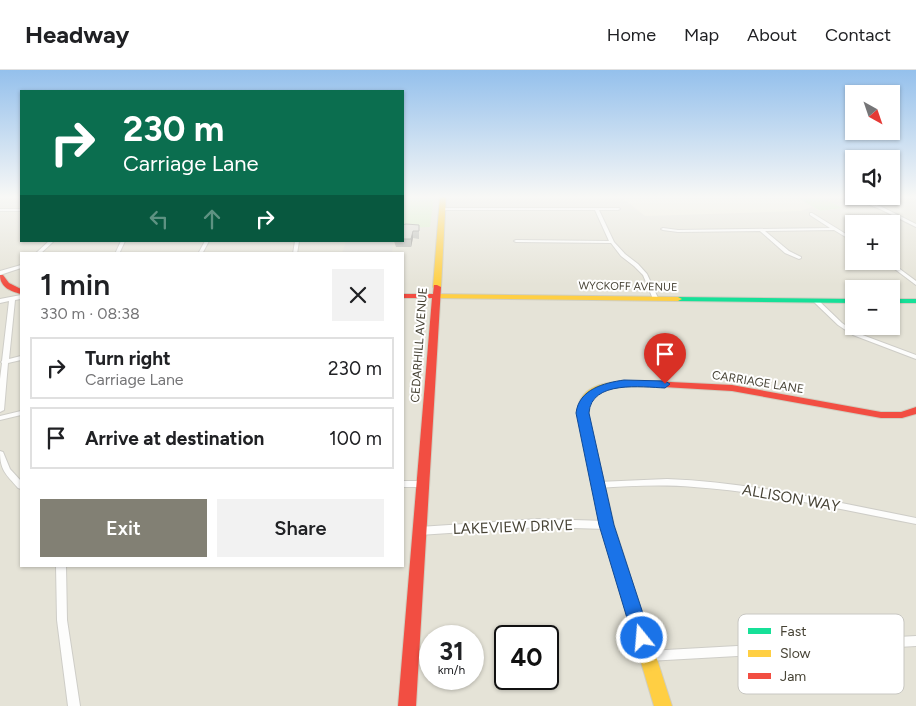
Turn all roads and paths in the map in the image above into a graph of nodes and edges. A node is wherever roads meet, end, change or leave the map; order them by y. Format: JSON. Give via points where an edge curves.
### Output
{"nodes":[{"id":1,"x":441,"y":226,"type":"edge"},
{"id":2,"x":604,"y":226,"type":"edge"},
{"id":3,"x":829,"y":226,"type":"edge"},
{"id":4,"x":663,"y":229,"type":"dead end"},
{"id":5,"x":834,"y":229,"type":"junction"},
{"id":6,"x":761,"y":230,"type":"junction"},
{"id":7,"x":845,"y":236,"type":"edge"},
{"id":8,"x":51,"y":242,"type":"edge"},
{"id":9,"x":516,"y":242,"type":"dead end"},
{"id":10,"x":612,"y":242,"type":"junction"},
{"id":11,"x":39,"y":252,"type":"edge"},
{"id":12,"x":799,"y":258,"type":"dead end"},
{"id":13,"x":20,"y":266,"type":"edge"},
{"id":14,"x":898,"y":270,"type":"edge"},
{"id":15,"x":0,"y":273,"type":"edge"},
{"id":16,"x":0,"y":277,"type":"edge"},
{"id":17,"x":916,"y":284,"type":"edge"},
{"id":18,"x":20,"y":292,"type":"edge"},
{"id":19,"x":404,"y":296,"type":"edge"},
{"id":20,"x":435,"y":296,"type":"junction"},
{"id":21,"x":20,"y":297,"type":"edge"},
{"id":22,"x":655,"y":298,"type":"junction"},
{"id":23,"x":12,"y":299,"type":"junction"},
{"id":24,"x":0,"y":301,"type":"edge"},
{"id":25,"x":816,"y":301,"type":"junction"},
{"id":26,"x":845,"y":301,"type":"edge"},
{"id":27,"x":900,"y":301,"type":"edge"},
{"id":28,"x":916,"y":301,"type":"edge"},
{"id":29,"x":916,"y":357,"type":"edge"},
{"id":30,"x":20,"y":358,"type":"edge"},
{"id":31,"x":4,"y":362,"type":"junction"},
{"id":32,"x":0,"y":410,"type":"edge"},
{"id":33,"x":916,"y":410,"type":"edge"},
{"id":34,"x":20,"y":413,"type":"edge"},
{"id":35,"x":0,"y":418,"type":"edge"},
{"id":36,"x":1,"y":458,"type":"edge"},
{"id":37,"x":404,"y":484,"type":"edge"},
{"id":38,"x":422,"y":484,"type":"junction"},
{"id":39,"x":20,"y":485,"type":"edge"},
{"id":40,"x":598,"y":485,"type":"junction"},
{"id":41,"x":916,"y":521,"type":"edge"},
{"id":42,"x":607,"y":525,"type":"junction"},
{"id":43,"x":419,"y":531,"type":"junction"},
{"id":44,"x":61,"y":567,"type":"edge"},
{"id":45,"x":738,"y":651,"type":"edge"},
{"id":46,"x":648,"y":656,"type":"junction"},
{"id":47,"x":74,"y":706,"type":"edge"},
{"id":48,"x":407,"y":706,"type":"edge"},
{"id":49,"x":663,"y":706,"type":"edge"}],
"edges":[{"from":1,"to":20,"type":"street","name":"CEDARHILL AVENUE"},
{"from":2,"to":10,"type":"street"},
{"from":3,"to":5,"type":"street"},
{"from":4,"to":6,"type":"street"},
{"from":5,"to":6,"type":"street"},
{"from":5,"to":7,"type":"street"},
{"from":6,"to":12,"type":"street"},
{"from":8,"to":11,"type":"street"},
{"from":9,"to":10,"type":"street"},
{"from":10,"to":22,"type":"street","via":[[645,275]]},
{"from":13,"to":15,"type":"street"},
{"from":14,"to":17,"type":"street"},
{"from":16,"to":18,"type":"street"},
{"from":19,"to":20,"type":"street","name":"WYCKOFF AVENUE"},
{"from":20,"to":22,"type":"street","name":"WYCKOFF AVENUE"},
{"from":20,"to":38,"type":"street","name":"CEDARHILL AVENUE"},
{"from":21,"to":23,"type":"street"},
{"from":22,"to":25,"type":"street","name":"WYCKOFF AVENUE"},
{"from":23,"to":24,"type":"street"},
{"from":23,"to":31,"type":"street"},
{"from":25,"to":26,"type":"street","name":"WYCKOFF AVENUE"},
{"from":25,"to":29,"type":"street","via":[[855,334]]},
{"from":27,"to":28,"type":"street"},
{"from":30,"to":31,"type":"street"},
{"from":31,"to":32,"type":"street"},
{"from":33,"to":40,"type":"street","name":"CARRIAGE LANE","via":[[902,415],[881,415],[713,386],[608,386],[589,396],[582,413]]},
{"from":34,"to":35,"type":"street"},
{"from":36,"to":39,"type":"street"},
{"from":37,"to":38,"type":"street"},
{"from":38,"to":43,"type":"street","name":"CEDARHILL AVENUE"},
{"from":40,"to":41,"type":"street","name":"ALLISON WAY","via":[[708,484]]},
{"from":40,"to":42,"type":"street","name":"CARRIAGE LANE"},
{"from":42,"to":43,"type":"street","name":"LAKEVIEW DRIVE","via":[[530,524]]},
{"from":42,"to":46,"type":"street","name":"CARRIAGE LANE"},
{"from":43,"to":48,"type":"street","name":"CEDARHILL AVENUE"},
{"from":44,"to":47,"type":"street","via":[[62,620]]},
{"from":45,"to":46,"type":"street"},
{"from":46,"to":49,"type":"street","name":"CARRIAGE LANE"}]}
